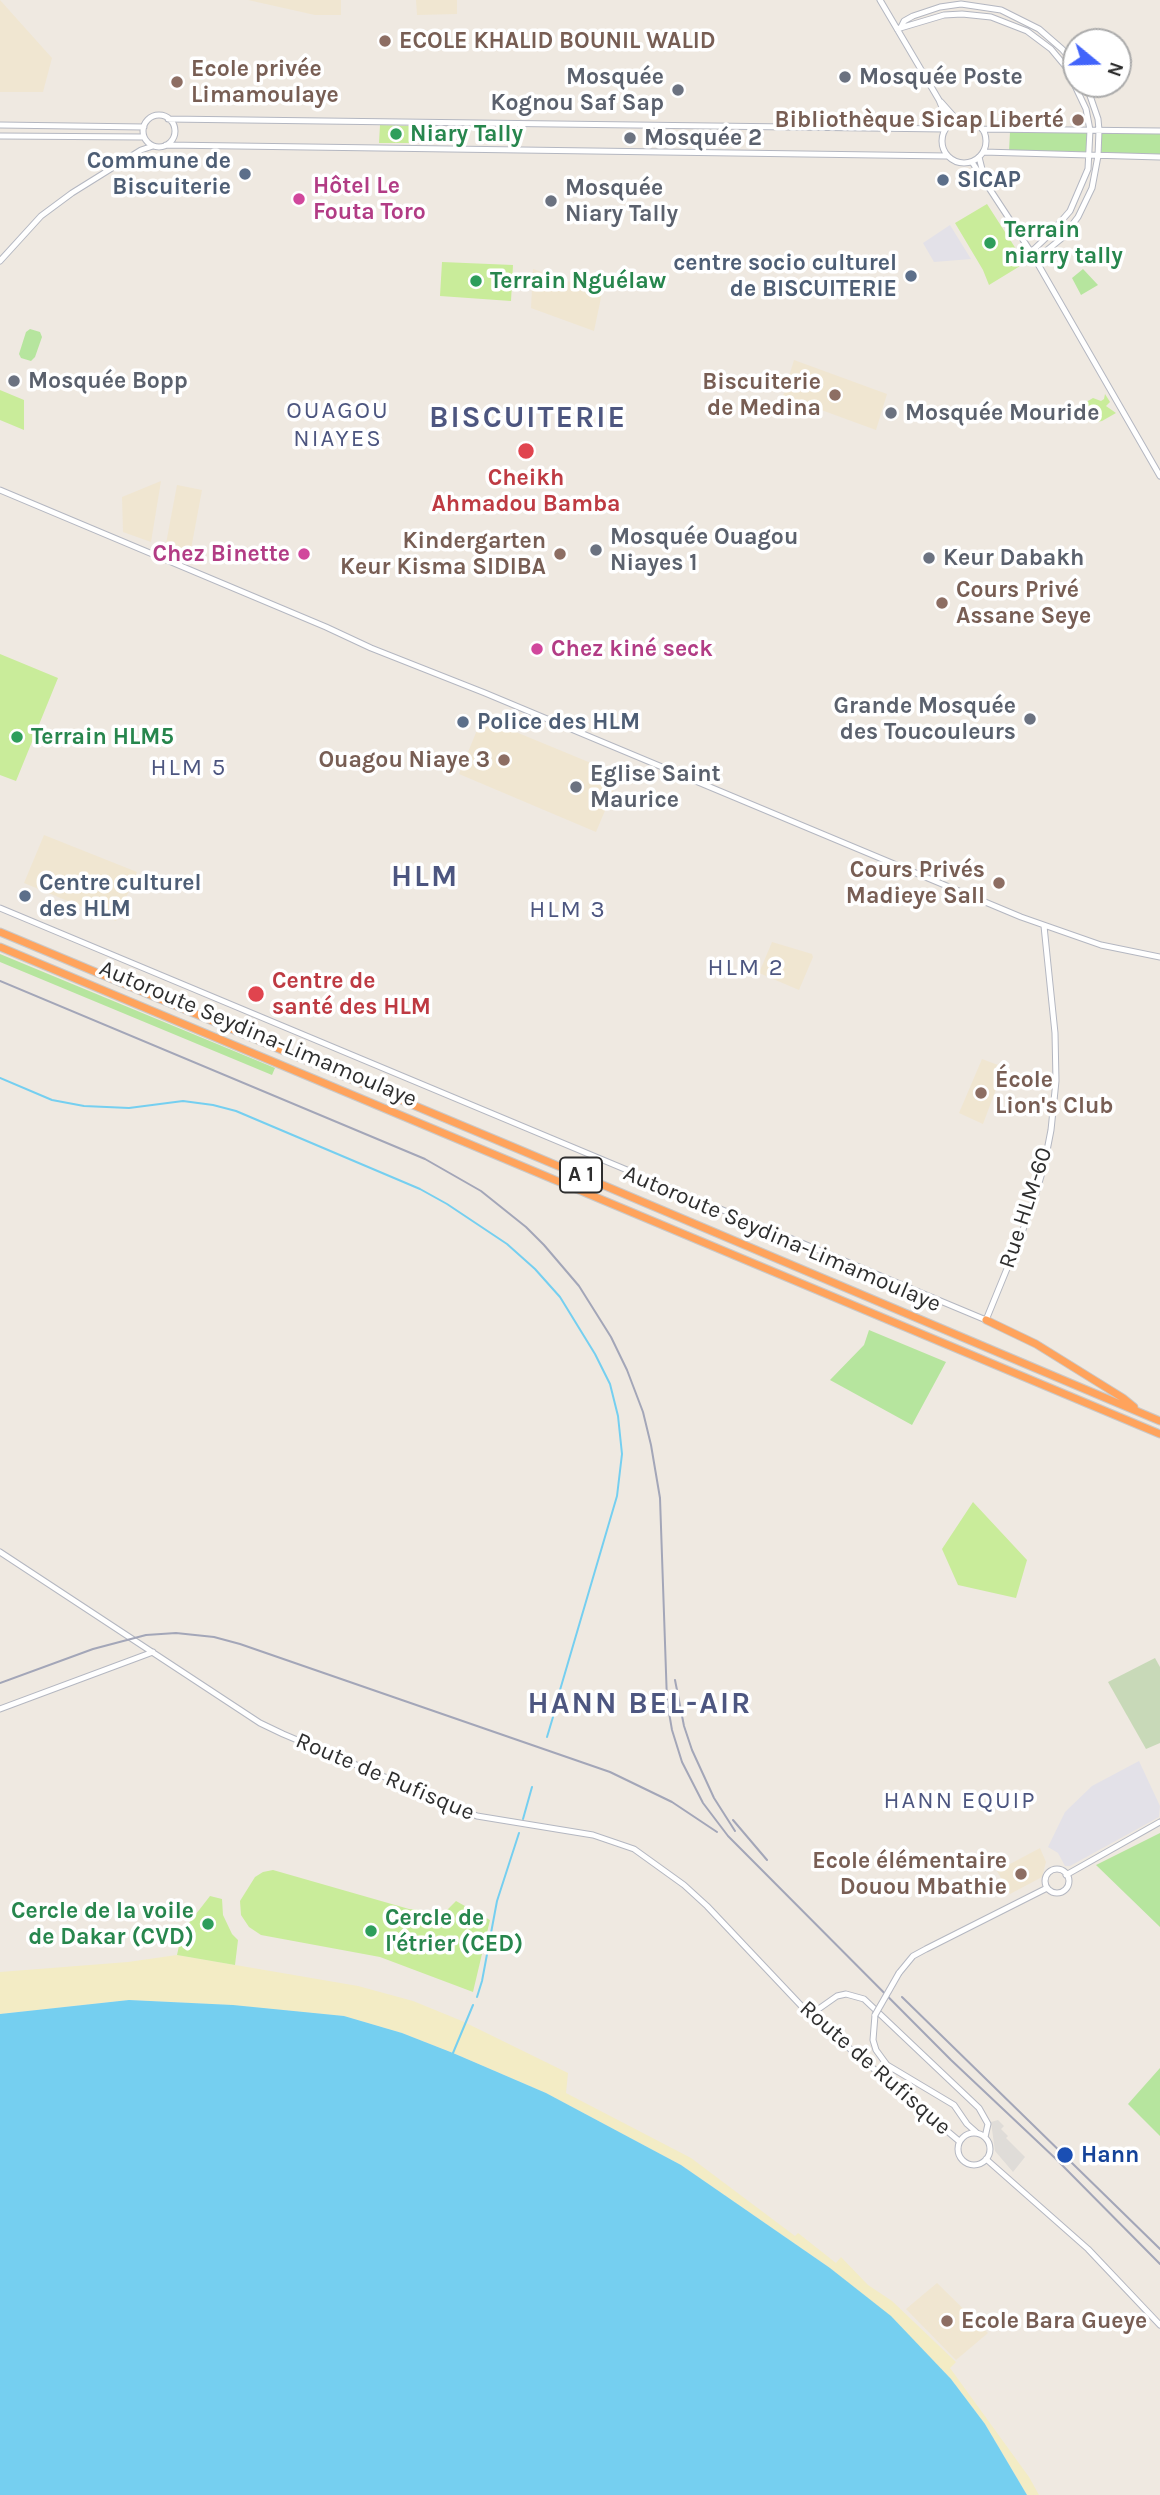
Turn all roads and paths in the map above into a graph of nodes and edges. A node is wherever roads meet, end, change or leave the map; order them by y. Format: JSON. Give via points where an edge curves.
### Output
{"nodes":[{"id":1,"x":880,"y":0,"type":"edge"},
{"id":2,"x":899,"y":28,"type":"junction"},
{"id":3,"x":1062,"y":49,"type":"edge"},
{"id":4,"x":1091,"y":98,"type":"edge"},
{"id":5,"x":939,"y":100,"type":"junction"},
{"id":6,"x":168,"y":119,"type":"junction"},
{"id":7,"x":957,"y":120,"type":"junction"},
{"id":8,"x":0,"y":125,"type":"edge"},
{"id":9,"x":144,"y":127,"type":"junction"},
{"id":10,"x":947,"y":127,"type":"junction"},
{"id":11,"x":982,"y":129,"type":"junction"},
{"id":12,"x":1090,"y":130,"type":"junction"},
{"id":13,"x":1099,"y":130,"type":"junction"},
{"id":14,"x":1160,"y":131,"type":"edge"},
{"id":15,"x":0,"y":136,"type":"edge"},
{"id":16,"x":144,"y":138,"type":"junction"},
{"id":17,"x":166,"y":145,"type":"junction"},
{"id":18,"x":153,"y":146,"type":"junction"},
{"id":19,"x":135,"y":153,"type":"junction"},
{"id":20,"x":981,"y":155,"type":"junction"},
{"id":21,"x":947,"y":156,"type":"junction"},
{"id":22,"x":1090,"y":156,"type":"junction"},
{"id":23,"x":1098,"y":156,"type":"junction"},
{"id":24,"x":1160,"y":157,"type":"edge"},
{"id":25,"x":972,"y":162,"type":"junction"},
{"id":26,"x":984,"y":180,"type":"junction"},
{"id":27,"x":1031,"y":252,"type":"junction"},
{"id":28,"x":1035,"y":260,"type":"junction"},
{"id":29,"x":0,"y":261,"type":"edge"},
{"id":30,"x":1160,"y":476,"type":"edge"},
{"id":31,"x":0,"y":490,"type":"edge"},
{"id":32,"x":0,"y":908,"type":"edge"},
{"id":33,"x":1044,"y":926,"type":"junction"},
{"id":34,"x":0,"y":932,"type":"edge"},
{"id":35,"x":0,"y":947,"type":"edge"},
{"id":36,"x":1160,"y":957,"type":"edge"},
{"id":37,"x":986,"y":1320,"type":"junction"},
{"id":38,"x":1139,"y":1413,"type":"junction"},
{"id":39,"x":1160,"y":1421,"type":"edge"},
{"id":40,"x":1160,"y":1434,"type":"edge"},
{"id":41,"x":0,"y":1552,"type":"edge"},
{"id":42,"x":153,"y":1652,"type":"junction"},
{"id":43,"x":0,"y":1709,"type":"edge"},
{"id":44,"x":1160,"y":1822,"type":"edge"},
{"id":45,"x":1066,"y":1875,"type":"junction"},
{"id":46,"x":1047,"y":1888,"type":"junction"},
{"id":47,"x":810,"y":2015,"type":"junction"},
{"id":48,"x":967,"y":2124,"type":"junction"},
{"id":49,"x":976,"y":2133,"type":"junction"},
{"id":50,"x":965,"y":2135,"type":"junction"},
{"id":51,"x":985,"y":2137,"type":"junction"},
{"id":52,"x":960,"y":2141,"type":"junction"},
{"id":53,"x":986,"y":2159,"type":"junction"},
{"id":54,"x":1160,"y":2325,"type":"edge"}],
"edges":[{"from":1,"to":2,"type":"main road"},
{"from":2,"to":3,"type":"main road","via":[[913,16],[961,4],[1000,10],[1040,29]]},
{"from":2,"to":5,"type":"main road"},
{"from":2,"to":12,"type":"main road","via":[[961,13],[991,17],[1027,31],[1066,66],[1080,92]]},
{"from":4,"to":13,"type":"main road"},
{"from":5,"to":7,"type":"main road"},
{"from":5,"to":10,"type":"main road"},
{"from":6,"to":9,"type":"main road","via":[[153,117]]},
{"from":6,"to":10,"type":"main road"},
{"from":6,"to":17,"type":"main road","via":[[174,132]]},
{"from":7,"to":10,"type":"main road"},
{"from":7,"to":11,"type":"main road","via":[[971,120]]},
{"from":8,"to":9,"type":"main road"},
{"from":9,"to":16,"type":"main road"},
{"from":10,"to":21,"type":"main road","via":[[942,146]]},
{"from":11,"to":12,"type":"main road"},
{"from":11,"to":20,"type":"main road","via":[[986,140]]},
{"from":12,"to":13,"type":"main road"},
{"from":12,"to":22,"type":"main road"},
{"from":13,"to":14,"type":"main road"},
{"from":13,"to":23,"type":"main road"},
{"from":15,"to":16,"type":"main road"},
{"from":16,"to":18,"type":"main road"},
{"from":16,"to":19,"type":"main road"},
{"from":17,"to":18,"type":"main road"},
{"from":17,"to":21,"type":"main road"},
{"from":18,"to":19,"type":"main road"},
{"from":19,"to":29,"type":"main road","via":[[41,216]]},
{"from":20,"to":22,"type":"main road"},
{"from":20,"to":25,"type":"main road"},
{"from":20,"to":26,"type":"main road"},
{"from":21,"to":25,"type":"main road","via":[[956,162]]},
{"from":22,"to":23,"type":"main road"},
{"from":22,"to":27,"type":"main road","via":[[1070,211]]},
{"from":23,"to":24,"type":"main road"},
{"from":23,"to":28,"type":"main road","via":[[1092,188],[1078,217],[1062,238]]},
{"from":25,"to":26,"type":"main road"},
{"from":26,"to":27,"type":"main road"},
{"from":27,"to":28,"type":"main road"},
{"from":28,"to":30,"type":"main road"},
{"from":31,"to":33,"type":"main road"},
{"from":32,"to":37,"type":"main road"},
{"from":33,"to":36,"type":"main road","via":[[1101,945]]},
{"from":33,"to":37,"type":"main road","name":"Rue HLM-60","via":[[1055,1033],[1051,1129],[1031,1210]]},
{"from":34,"to":38,"type":"highway","name":"Autoroute Seydina-Limamoulaye","number":"A 1"},
{"from":35,"to":40,"type":"highway","name":"Autoroute Seydina-Limamoulaye","number":"A 1"},
{"from":37,"to":38,"type":"highway","via":[[1051,1354],[1123,1398]]},
{"from":38,"to":39,"type":"highway","name":"Autoroute Seydina-Limamoulaye","number":"A 1"},
{"from":41,"to":42,"type":"main road","name":"Route de Rufisque"},
{"from":42,"to":43,"type":"main road"},
{"from":42,"to":47,"type":"main road","name":"Route de Rufisque","via":[[260,1723],[466,1813],[593,1835],[634,1849],[707,1906]]},
{"from":44,"to":45,"type":"main road"},
{"from":45,"to":46,"type":"main road","via":[[1068,1884],[1063,1891],[1054,1893]]},
{"from":45,"to":46,"type":"main road","via":[[1050,1871]]},
{"from":46,"to":48,"type":"main road","bridge":true,"via":[[913,1956],[875,2015],[873,2040],[887,2065],[954,2105]]},
{"from":47,"to":51,"type":"main road","via":[[837,1996],[864,1998],[979,2108],[988,2124]]},
{"from":47,"to":52,"type":"main road","name":"Route de Rufisque"},
{"from":48,"to":49,"type":"main road"},
{"from":48,"to":50,"type":"main road"},
{"from":49,"to":50,"type":"main road","name":"Route de Rufisque"},
{"from":49,"to":51,"type":"main road","name":"Route de Rufisque"},
{"from":50,"to":52,"type":"main road","name":"Route de Rufisque"},
{"from":51,"to":53,"type":"main road","name":"Route de Rufisque","via":[[990,2146]]},
{"from":52,"to":53,"type":"main road","name":"Route de Rufisque","via":[[958,2152],[967,2164],[977,2165]]},
{"from":53,"to":54,"type":"main road","name":"Route de Rufisque","via":[[1088,2249]]}]}
